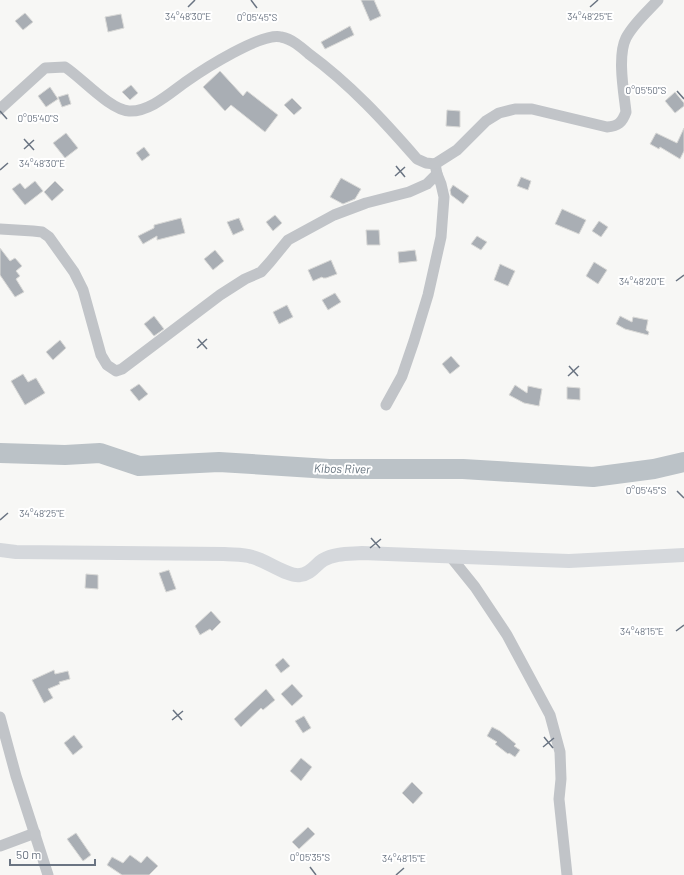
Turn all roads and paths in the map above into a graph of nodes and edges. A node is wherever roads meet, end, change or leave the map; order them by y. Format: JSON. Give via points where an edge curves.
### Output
{"nodes":[{"id":1,"x":658,"y":0,"type":"edge"},
{"id":2,"x":0,"y":109,"type":"edge"},
{"id":3,"x":436,"y":169,"type":"junction"},
{"id":4,"x":0,"y":229,"type":"edge"},
{"id":5,"x":386,"y":405,"type":"dead end"},
{"id":6,"x":0,"y":550,"type":"edge"},
{"id":7,"x":684,"y":555,"type":"edge"},
{"id":8,"x":450,"y":556,"type":"junction"},
{"id":9,"x":0,"y":717,"type":"edge"},
{"id":10,"x":35,"y":833,"type":"junction"},
{"id":11,"x":0,"y":846,"type":"edge"},
{"id":12,"x":48,"y":875,"type":"edge"},
{"id":13,"x":568,"y":875,"type":"edge"}],
"edges":[{"from":1,"to":3,"type":"street","via":[[632,28],[621,52],[626,112],[620,124],[607,127],[532,109],[515,109],[499,113],[486,121]]},
{"from":2,"to":3,"type":"street","via":[[45,68],[65,67],[113,105],[128,111],[141,110],[254,42],[271,36],[281,36],[293,41],[359,96],[417,159]]},
{"from":3,"to":4,"type":"street","via":[[427,184],[334,215],[288,240],[261,272],[229,288],[116,371],[106,365],[101,355],[83,290],[74,272],[49,237],[33,230]]},
{"from":3,"to":5,"type":"street","via":[[444,197],[439,244],[428,295],[414,341],[402,376]]},
{"from":6,"to":8,"type":"main road","via":[[252,556],[288,574],[300,575],[336,555],[362,553]]},
{"from":7,"to":8,"type":"main road","via":[[569,561]]},
{"from":8,"to":13,"type":"street","via":[[475,587],[507,635],[550,715],[560,752],[559,800]]},
{"from":9,"to":10,"type":"street"},
{"from":10,"to":11,"type":"street"},
{"from":10,"to":12,"type":"street"}]}
